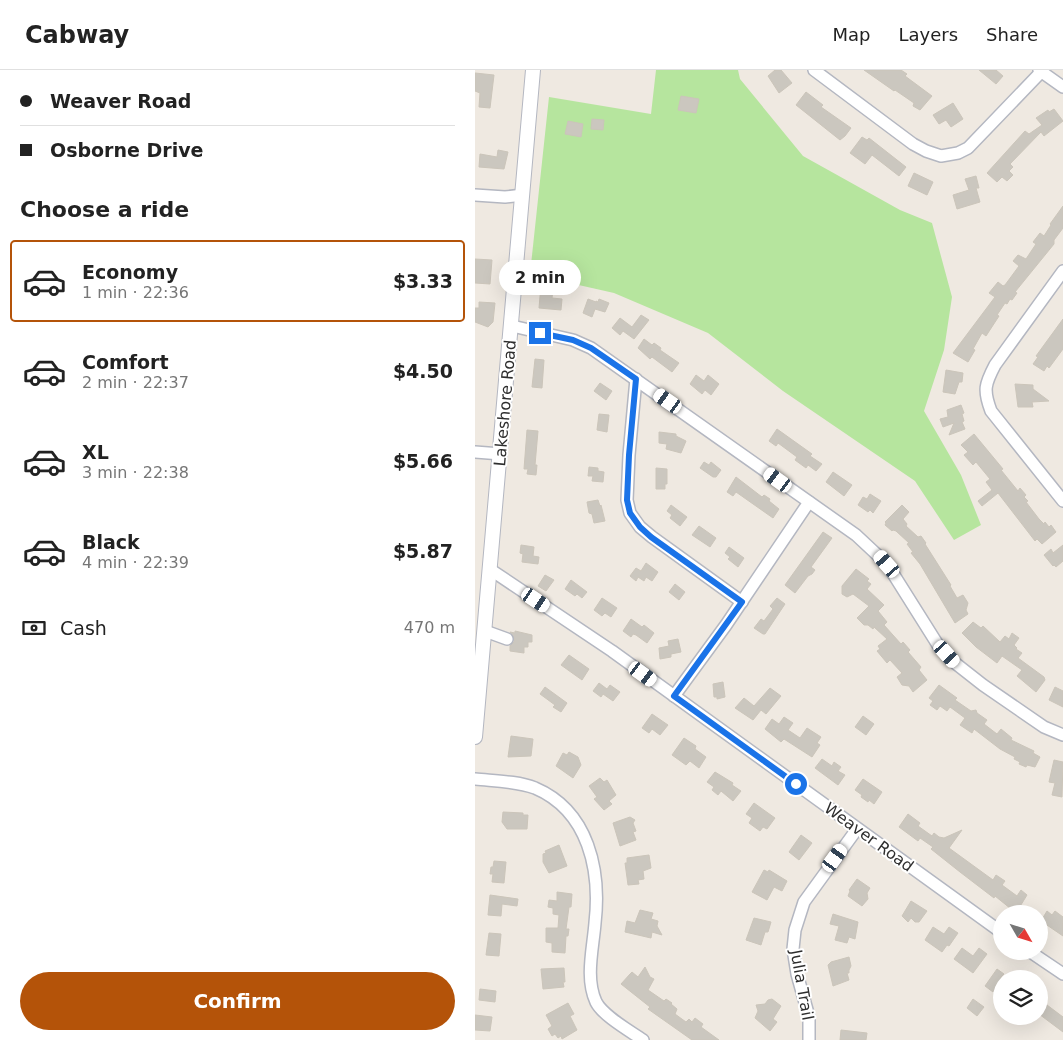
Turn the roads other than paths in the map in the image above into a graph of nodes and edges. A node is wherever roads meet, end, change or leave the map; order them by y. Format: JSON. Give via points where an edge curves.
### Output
{"nodes":[{"id":1,"x":533,"y":70,"type":"edge"},
{"id":2,"x":814,"y":70,"type":"edge"},
{"id":3,"x":1042,"y":71,"type":"edge"},
{"id":4,"x":1063,"y":87,"type":"edge"},
{"id":5,"x":475,"y":195,"type":"edge"},
{"id":6,"x":523,"y":195,"type":"junction"},
{"id":7,"x":1063,"y":271,"type":"edge"},
{"id":8,"x":512,"y":326,"type":"junction"},
{"id":9,"x":636,"y":379,"type":"junction"},
{"id":10,"x":475,"y":452,"type":"edge"},
{"id":11,"x":501,"y":454,"type":"junction"},
{"id":12,"x":1062,"y":498,"type":"edge"},
{"id":13,"x":809,"y":502,"type":"junction"},
{"id":14,"x":491,"y":570,"type":"junction"},
{"id":15,"x":742,"y":602,"type":"junction"},
{"id":16,"x":485,"y":631,"type":"junction"},
{"id":17,"x":507,"y":639,"type":"dead end"},
{"id":18,"x":674,"y":696,"type":"junction"},
{"id":19,"x":1063,"y":735,"type":"edge"},
{"id":20,"x":475,"y":737,"type":"edge"},
{"id":21,"x":475,"y":779,"type":"edge"},
{"id":22,"x":857,"y":829,"type":"junction"},
{"id":23,"x":993,"y":926,"type":"edge"},
{"id":24,"x":1042,"y":960,"type":"edge"},
{"id":25,"x":1063,"y":974,"type":"edge"},
{"id":26,"x":643,"y":1040,"type":"edge"},
{"id":27,"x":809,"y":1040,"type":"edge"}],
"edges":[{"from":1,"to":6,"type":"street","name":"Lakeshore Road"},
{"from":2,"to":3,"type":"street","via":[[913,144],[941,156],[950,156],[968,148]]},
{"from":3,"to":4,"type":"street"},
{"from":5,"to":6,"type":"street"},
{"from":6,"to":8,"type":"street","name":"Lakeshore Road"},
{"from":7,"to":12,"type":"street","via":[[995,364],[985,388],[991,411]]},
{"from":8,"to":9,"type":"street","via":[[573,340],[591,348]]},
{"from":8,"to":11,"type":"street","name":"Lakeshore Road"},
{"from":9,"to":13,"type":"street"},
{"from":9,"to":15,"type":"street","via":[[627,500],[630,513],[651,537]]},
{"from":10,"to":11,"type":"street"},
{"from":11,"to":14,"type":"street","name":"Lakeshore Road"},
{"from":13,"to":15,"type":"street"},
{"from":13,"to":19,"type":"street","via":[[856,535],[887,564],[938,645],[955,663],[1044,728]]},
{"from":14,"to":16,"type":"street","name":"Lakeshore Road"},
{"from":14,"to":18,"type":"street","name":"Weaver Road"},
{"from":15,"to":18,"type":"street"},
{"from":16,"to":17,"type":"street"},
{"from":16,"to":20,"type":"street","name":"Lakeshore Road"},
{"from":18,"to":22,"type":"street","name":"Weaver Road"},
{"from":21,"to":26,"type":"street","via":[[534,788],[552,798],[576,823],[585,838],[595,871],[597,905],[591,988],[597,1004],[606,1013]]},
{"from":22,"to":23,"type":"street","name":"Weaver Road"},
{"from":22,"to":27,"type":"street","name":"Julia Trail","via":[[804,902],[795,930],[793,949],[809,1017]]},
{"from":24,"to":25,"type":"street"}]}
